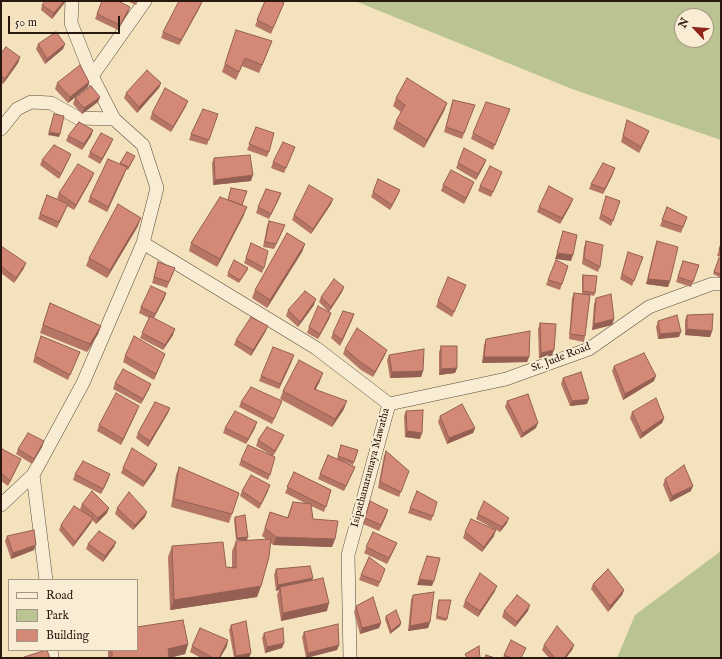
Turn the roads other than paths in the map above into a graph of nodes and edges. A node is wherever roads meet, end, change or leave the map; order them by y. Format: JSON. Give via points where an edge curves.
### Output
{"nodes":[{"id":1,"x":72,"y":1,"type":"edge"},
{"id":2,"x":145,"y":1,"type":"edge"},
{"id":3,"x":92,"y":76,"type":"junction"},
{"id":4,"x":114,"y":119,"type":"junction"},
{"id":5,"x":1,"y":129,"type":"edge"},
{"id":6,"x":143,"y":243,"type":"junction"},
{"id":7,"x":721,"y":284,"type":"edge"},
{"id":8,"x":389,"y":404,"type":"junction"},
{"id":9,"x":33,"y":475,"type":"junction"},
{"id":10,"x":1,"y":505,"type":"edge"},
{"id":11,"x":46,"y":579,"type":"edge"},
{"id":12,"x":350,"y":658,"type":"edge"}],
"edges":[{"from":1,"to":3,"type":"street","via":[[71,23]]},
{"from":2,"to":3,"type":"street"},
{"from":3,"to":4,"type":"street"},
{"from":4,"to":5,"type":"street","via":[[78,118],[51,103],[31,102],[17,109]]},
{"from":4,"to":6,"type":"street","via":[[143,145],[157,188]]},
{"from":6,"to":8,"type":"street","name":"Isipathanaramaya Mawatha","via":[[316,348]]},
{"from":6,"to":9,"type":"street","via":[[82,383]]},
{"from":7,"to":8,"type":"street","name":"St. Jude Road","via":[[712,284],[649,307],[582,352],[506,379]]},
{"from":8,"to":12,"type":"street","name":"Isipathanaramaya Mawatha","via":[[348,555]]},
{"from":9,"to":10,"type":"street"},
{"from":9,"to":11,"type":"street"}]}
